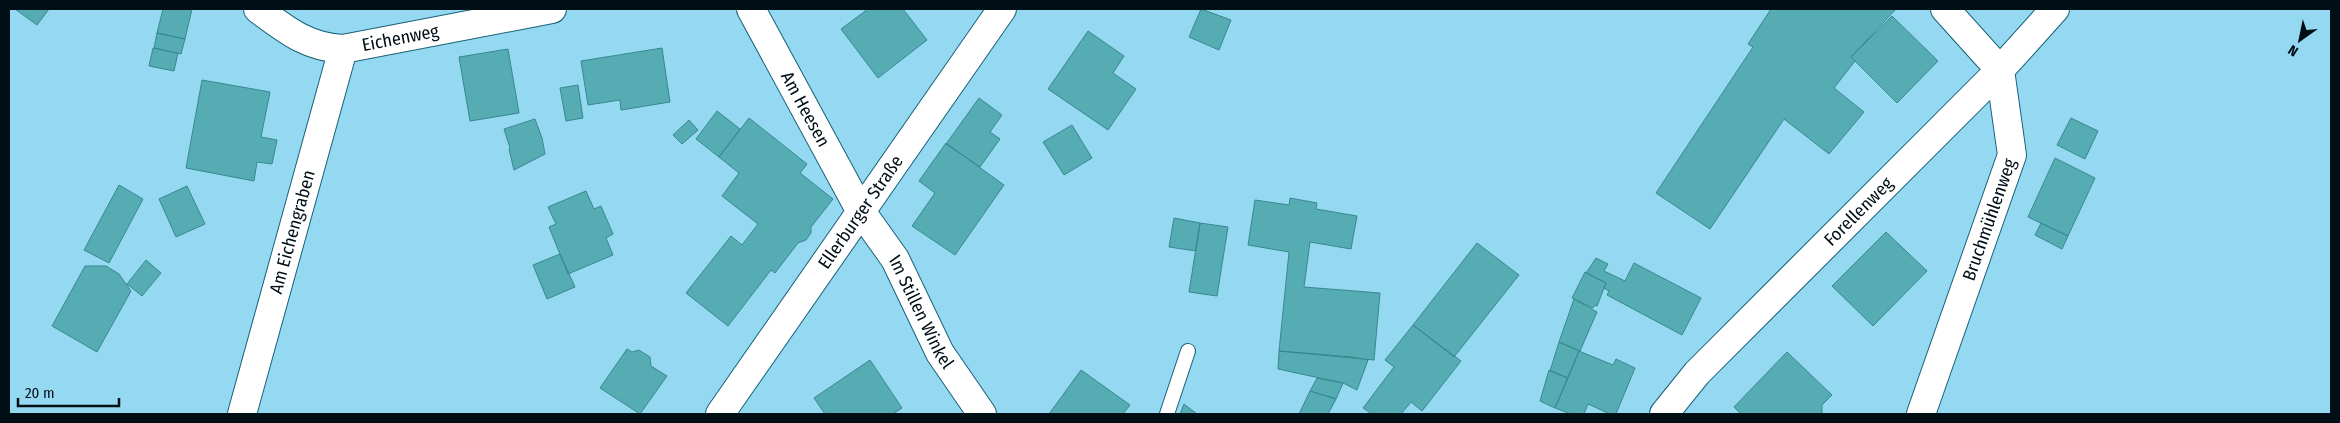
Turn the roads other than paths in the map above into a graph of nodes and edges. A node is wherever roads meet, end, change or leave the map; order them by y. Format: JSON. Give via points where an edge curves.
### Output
{"nodes":[{"id":1,"x":258,"y":9,"type":"edge"},
{"id":2,"x":552,"y":9,"type":"edge"},
{"id":3,"x":751,"y":9,"type":"edge"},
{"id":4,"x":1002,"y":9,"type":"edge"},
{"id":5,"x":1945,"y":9,"type":"edge"},
{"id":6,"x":2055,"y":9,"type":"edge"},
{"id":7,"x":343,"y":49,"type":"junction"},
{"id":8,"x":2000,"y":70,"type":"junction"},
{"id":9,"x":860,"y":210,"type":"junction"},
{"id":10,"x":1188,"y":351,"type":"dead end"},
{"id":11,"x":242,"y":414,"type":"edge"},
{"id":12,"x":720,"y":414,"type":"edge"},
{"id":13,"x":982,"y":414,"type":"edge"},
{"id":14,"x":1166,"y":414,"type":"edge"},
{"id":15,"x":1664,"y":414,"type":"edge"},
{"id":16,"x":1921,"y":414,"type":"edge"}],
"edges":[{"from":1,"to":7,"type":"street","name":"Eichenweg","via":[[305,41],[324,48]]},
{"from":2,"to":7,"type":"street","name":"Eichenweg"},
{"from":3,"to":9,"type":"street","name":"Am Heesen"},
{"from":4,"to":9,"type":"street","name":"Ellerburger Straße"},
{"from":5,"to":8,"type":"street"},
{"from":6,"to":8,"type":"street","name":"Forellenweg"},
{"from":7,"to":11,"type":"street","name":"Am Eichengraben"},
{"from":8,"to":15,"type":"street","name":"Forellenweg","via":[[1697,373]]},
{"from":8,"to":16,"type":"street","name":"Bruchmühlenweg","via":[[2012,155]]},
{"from":9,"to":12,"type":"street","name":"Ellerburger Straße"},
{"from":9,"to":13,"type":"street","name":"Im Stillen Winkel","via":[[895,259],[940,353]]},
{"from":10,"to":14,"type":"lane"}]}
